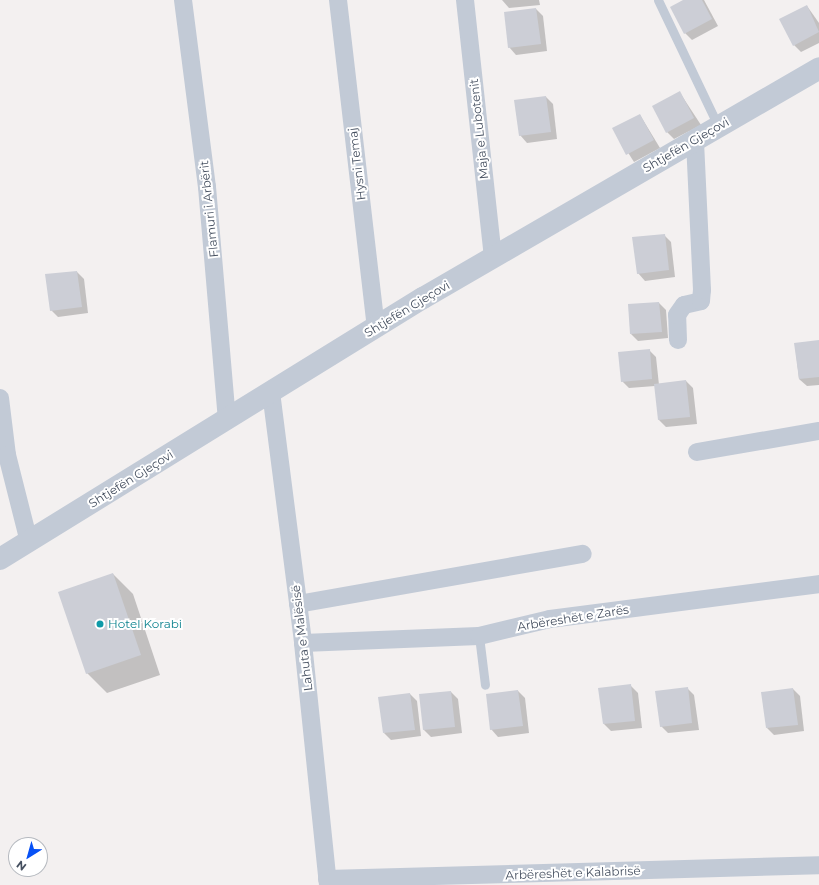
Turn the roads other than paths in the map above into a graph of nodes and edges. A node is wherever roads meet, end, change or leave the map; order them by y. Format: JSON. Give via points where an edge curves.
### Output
{"nodes":[{"id":1,"x":183,"y":0,"type":"edge"},
{"id":2,"x":338,"y":0,"type":"edge"},
{"id":3,"x":465,"y":0,"type":"edge"},
{"id":4,"x":658,"y":0,"type":"edge"},
{"id":5,"x":819,"y":68,"type":"edge"},
{"id":6,"x":718,"y":126,"type":"junction"},
{"id":7,"x":695,"y":139,"type":"junction"},
{"id":8,"x":493,"y":258,"type":"junction"},
{"id":9,"x":376,"y":327,"type":"junction"},
{"id":10,"x":678,"y":340,"type":"dead end"},
{"id":11,"x":271,"y":392,"type":"junction"},
{"id":12,"x":0,"y":398,"type":"edge"},
{"id":13,"x":227,"y":419,"type":"junction"},
{"id":14,"x":819,"y":431,"type":"edge"},
{"id":15,"x":697,"y":452,"type":"dead end"},
{"id":16,"x":29,"y":542,"type":"junction"},
{"id":17,"x":583,"y":554,"type":"dead end"},
{"id":18,"x":0,"y":560,"type":"edge"},
{"id":19,"x":819,"y":584,"type":"edge"},
{"id":20,"x":298,"y":604,"type":"junction"},
{"id":21,"x":479,"y":636,"type":"junction"},
{"id":22,"x":303,"y":643,"type":"junction"},
{"id":23,"x":485,"y":685,"type":"dead end"},
{"id":24,"x":819,"y":865,"type":"edge"},
{"id":25,"x":327,"y":882,"type":"edge"}],
"edges":[{"from":1,"to":13,"type":"street","name":"Flamuri i Arbërit","via":[[208,187]]},
{"from":2,"to":9,"type":"street","name":"Hysni Temaj"},
{"from":3,"to":8,"type":"street","name":"Maja e Lubotenit"},
{"from":4,"to":6,"type":"lane"},
{"from":5,"to":6,"type":"street","name":"Shtjefën Gjeçovi"},
{"from":6,"to":7,"type":"street","name":"Shtjefën Gjeçovi"},
{"from":7,"to":8,"type":"street","name":"Shtjefën Gjeçovi"},
{"from":7,"to":10,"type":"street","via":[[702,290],[701,301],[684,305],[677,315]]},
{"from":8,"to":9,"type":"street","name":"Shtjefën Gjeçovi"},
{"from":9,"to":11,"type":"street","name":"Shtjefën Gjeçovi"},
{"from":11,"to":13,"type":"street","name":"Shtjefën Gjeçovi"},
{"from":11,"to":20,"type":"street","name":"Lahuta e Malësisë"},
{"from":12,"to":16,"type":"street","via":[[7,455]]},
{"from":13,"to":16,"type":"street","name":"Shtjefën Gjeçovi"},
{"from":14,"to":15,"type":"street"},
{"from":16,"to":18,"type":"street","name":"Shtjefën Gjeçovi"},
{"from":17,"to":20,"type":"street"},
{"from":19,"to":21,"type":"street","name":"Arbëreshët e Zarës","via":[[550,619]]},
{"from":20,"to":22,"type":"street","name":"Lahuta e Malësisë"},
{"from":21,"to":22,"type":"street","name":"Arbëreshët e Zarës"},
{"from":21,"to":23,"type":"lane"},
{"from":22,"to":25,"type":"street","name":"Lahuta e Malësisë"},
{"from":24,"to":25,"type":"street","name":"Arbëreshët e Kalabrisë"}]}
